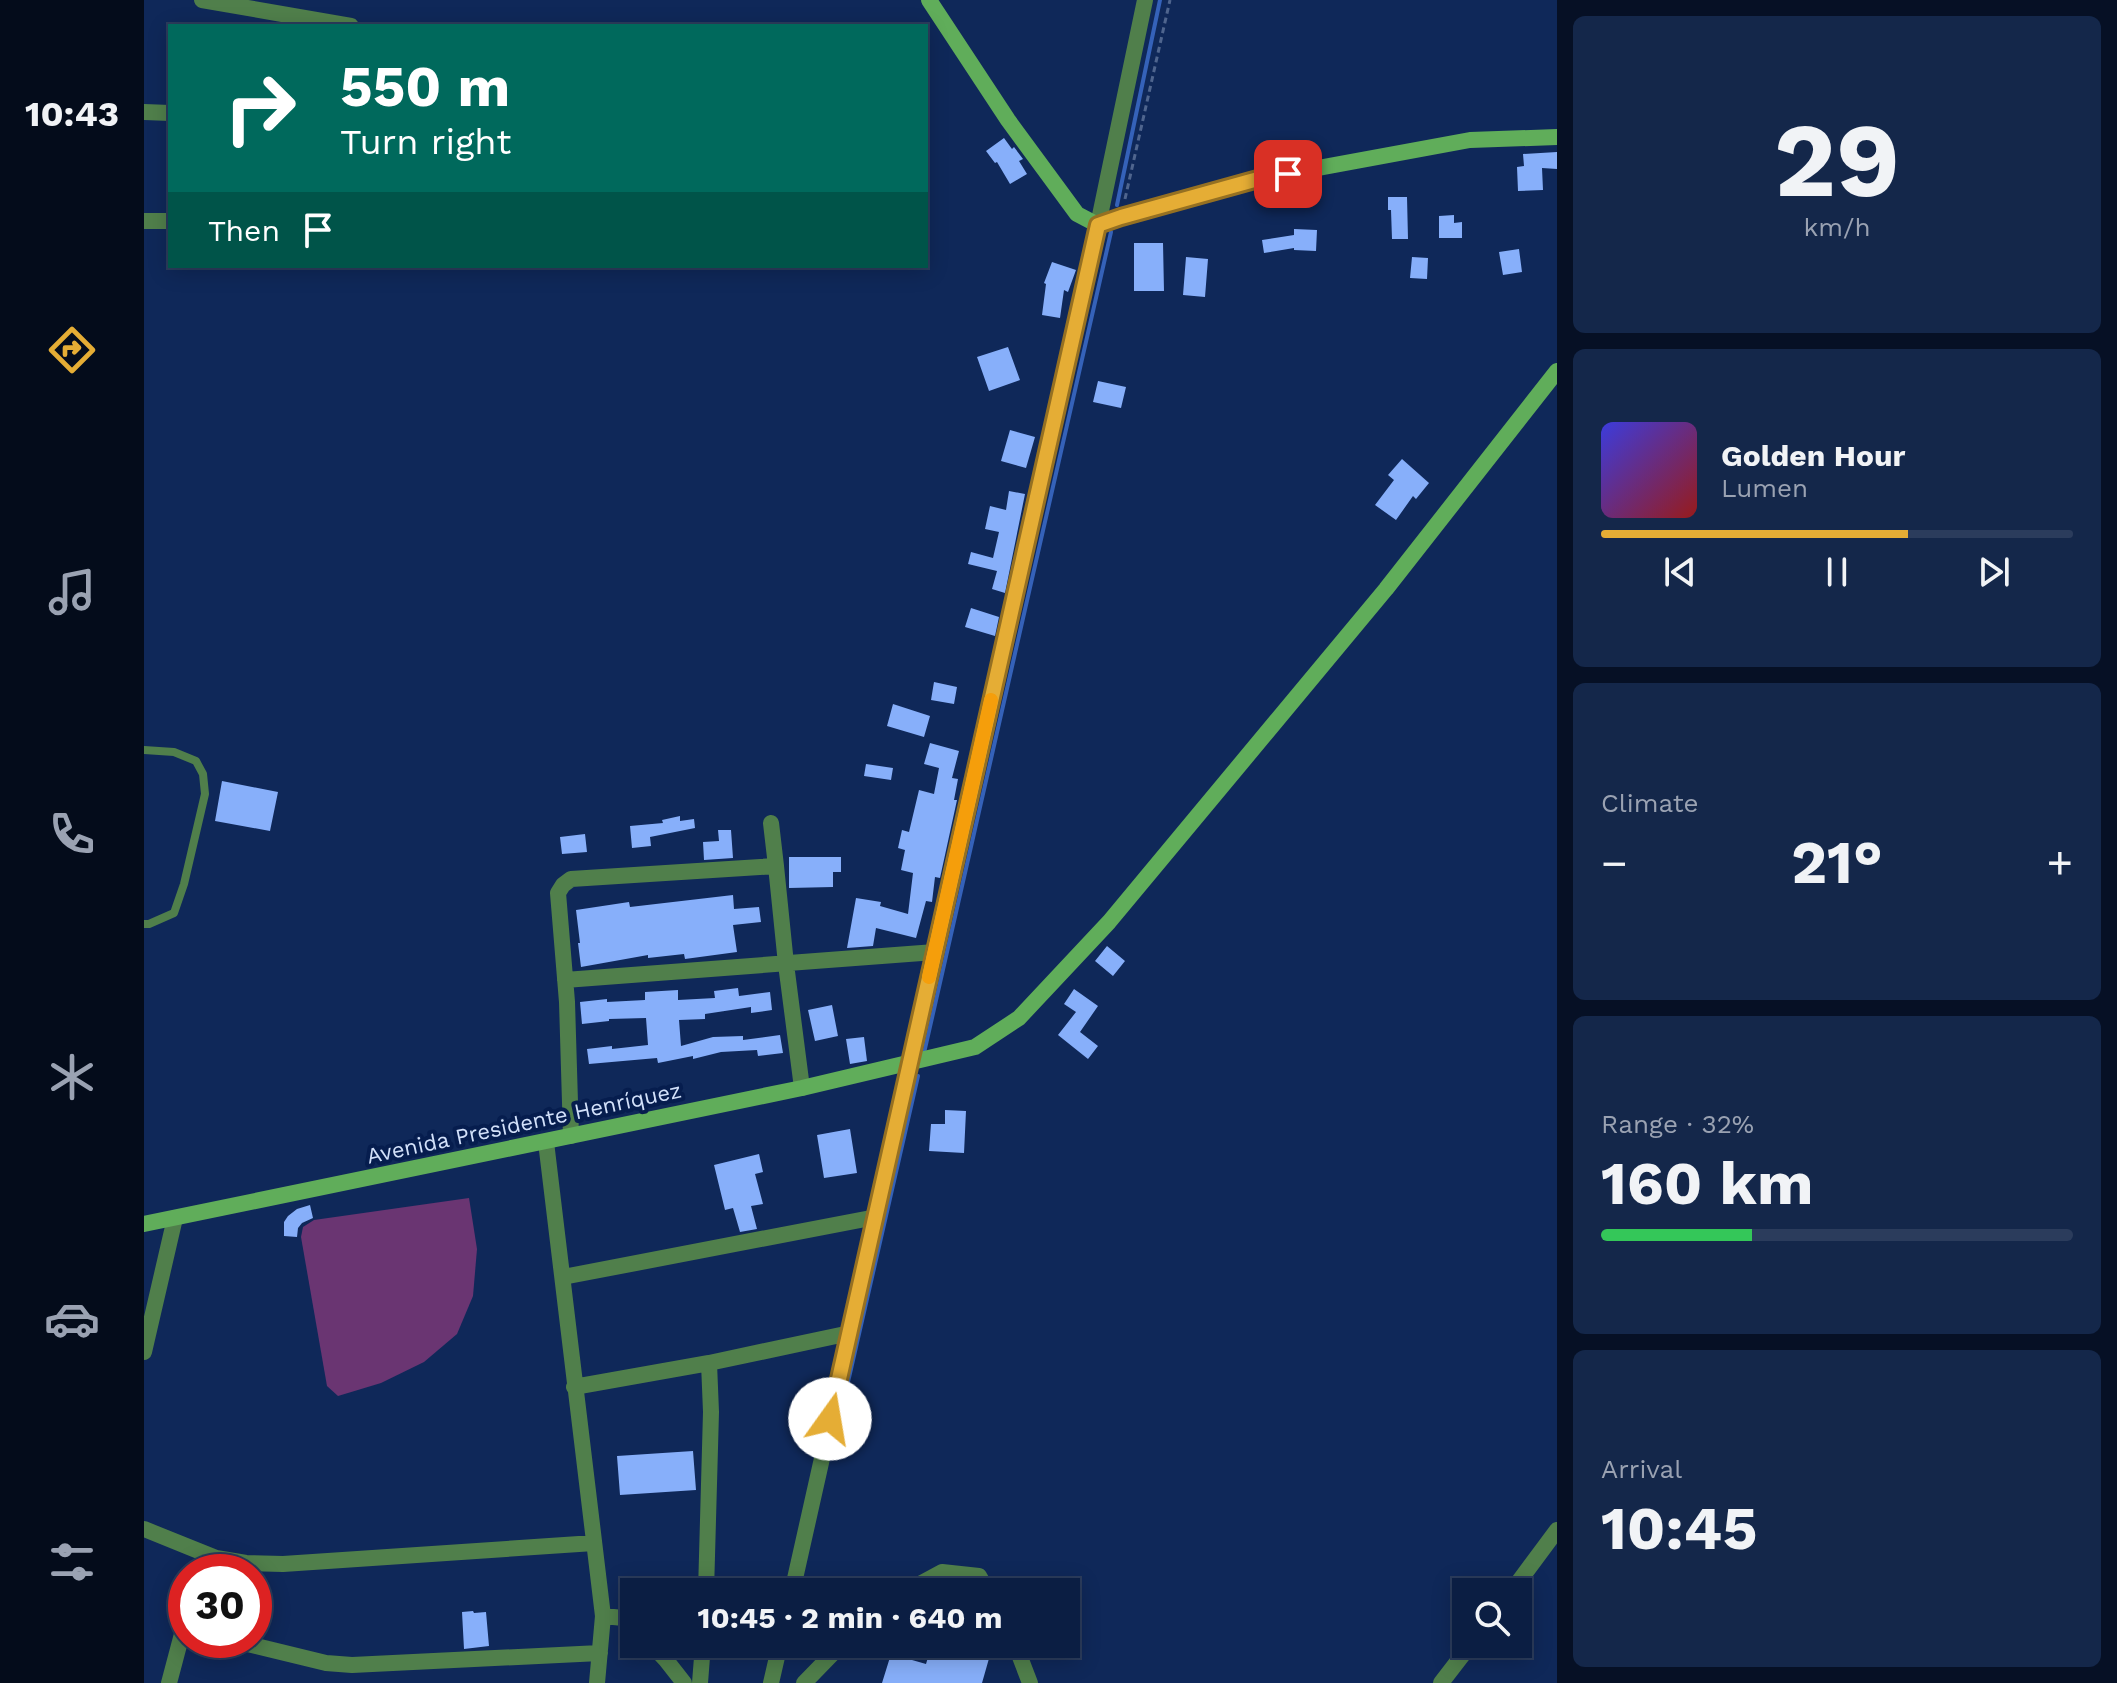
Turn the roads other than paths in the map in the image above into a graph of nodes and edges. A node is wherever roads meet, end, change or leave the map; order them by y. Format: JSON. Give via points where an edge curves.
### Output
{"nodes":[{"id":1,"x":202,"y":0,"type":"edge"},
{"id":2,"x":929,"y":0,"type":"edge"},
{"id":3,"x":1145,"y":0,"type":"edge"},
{"id":4,"x":340,"y":24,"type":"edge"},
{"id":5,"x":144,"y":112,"type":"edge"},
{"id":6,"x":168,"y":113,"type":"edge"},
{"id":7,"x":1557,"y":137,"type":"edge"},
{"id":8,"x":144,"y":221,"type":"edge"},
{"id":9,"x":168,"y":221,"type":"edge"},
{"id":10,"x":1098,"y":225,"type":"junction"},
{"id":11,"x":1557,"y":371,"type":"edge"},
{"id":12,"x":144,"y":750,"type":"edge"},
{"id":13,"x":771,"y":823,"type":"dead end"},
{"id":14,"x":776,"y":866,"type":"junction"},
{"id":15,"x":144,"y":924,"type":"edge"},
{"id":16,"x":935,"y":952,"type":"junction"},
{"id":17,"x":786,"y":964,"type":"junction"},
{"id":18,"x":565,"y":980,"type":"junction"},
{"id":19,"x":911,"y":1062,"type":"junction"},
{"id":20,"x":802,"y":1088,"type":"junction"},
{"id":21,"x":571,"y":1136,"type":"junction"},
{"id":22,"x":546,"y":1142,"type":"junction"},
{"id":23,"x":876,"y":1217,"type":"junction"},
{"id":24,"x":175,"y":1218,"type":"junction"},
{"id":25,"x":144,"y":1224,"type":"edge"},
{"id":26,"x":563,"y":1277,"type":"junction"},
{"id":27,"x":850,"y":1333,"type":"junction"},
{"id":28,"x":144,"y":1352,"type":"edge"},
{"id":29,"x":709,"y":1363,"type":"junction"},
{"id":30,"x":574,"y":1387,"type":"junction"},
{"id":31,"x":144,"y":1529,"type":"edge"},
{"id":32,"x":1557,"y":1530,"type":"edge"},
{"id":33,"x":594,"y":1543,"type":"junction"},
{"id":34,"x":706,"y":1578,"type":"edge"},
{"id":35,"x":795,"y":1578,"type":"edge"},
{"id":36,"x":931,"y":1578,"type":"edge"},
{"id":37,"x":980,"y":1578,"type":"edge"},
{"id":38,"x":1521,"y":1578,"type":"edge"},
{"id":39,"x":619,"y":1618,"type":"edge"},
{"id":40,"x":272,"y":1650,"type":"edge"},
{"id":41,"x":600,"y":1653,"type":"junction"},
{"id":42,"x":176,"y":1658,"type":"edge"},
{"id":43,"x":664,"y":1658,"type":"edge"},
{"id":44,"x":702,"y":1658,"type":"edge"},
{"id":45,"x":777,"y":1658,"type":"edge"},
{"id":46,"x":828,"y":1658,"type":"edge"},
{"id":47,"x":1020,"y":1658,"type":"edge"},
{"id":48,"x":1460,"y":1658,"type":"edge"},
{"id":49,"x":169,"y":1683,"type":"edge"},
{"id":50,"x":597,"y":1683,"type":"edge"},
{"id":51,"x":684,"y":1683,"type":"edge"},
{"id":52,"x":700,"y":1683,"type":"edge"},
{"id":53,"x":771,"y":1683,"type":"edge"},
{"id":54,"x":804,"y":1683,"type":"edge"},
{"id":55,"x":1030,"y":1683,"type":"edge"},
{"id":56,"x":1441,"y":1683,"type":"edge"}],
"edges":[{"from":1,"to":4,"type":"street"},
{"from":2,"to":10,"type":"street","via":[[1077,214]]},
{"from":3,"to":10,"type":"street"},
{"from":5,"to":6,"type":"street"},
{"from":7,"to":10,"type":"street","via":[[1470,140],[1258,179]]},
{"from":8,"to":9,"type":"street"},
{"from":10,"to":16,"type":"street"},
{"from":11,"to":19,"type":"street","name":"Avenida Presidente Henríquez","via":[[1376,601],[1109,922],[1019,1018],[975,1047]]},
{"from":12,"to":15,"type":"lane","via":[[174,752],[196,761],[205,794],[174,913]]},
{"from":13,"to":14,"type":"street"},
{"from":14,"to":17,"type":"street"},
{"from":14,"to":18,"type":"street","via":[[571,879],[558,893]]},
{"from":16,"to":17,"type":"street"},
{"from":16,"to":19,"type":"street"},
{"from":17,"to":18,"type":"street"},
{"from":17,"to":20,"type":"street"},
{"from":18,"to":21,"type":"street"},
{"from":19,"to":20,"type":"street","name":"Avenida Presidente Henríquez"},
{"from":19,"to":23,"type":"street"},
{"from":20,"to":21,"type":"street","name":"Avenida Presidente Henríquez"},
{"from":21,"to":22,"type":"street","name":"Avenida Presidente Henríquez"},
{"from":22,"to":24,"type":"street","name":"Avenida Presidente Henríquez"},
{"from":22,"to":26,"type":"street"},
{"from":23,"to":26,"type":"street"},
{"from":23,"to":27,"type":"street"},
{"from":24,"to":25,"type":"street","name":"Avenida Presidente Henríquez"},
{"from":24,"to":28,"type":"street"},
{"from":26,"to":30,"type":"street"},
{"from":27,"to":29,"type":"street"},
{"from":27,"to":35,"type":"street"},
{"from":29,"to":30,"type":"street"},
{"from":29,"to":34,"type":"street"},
{"from":30,"to":33,"type":"street"},
{"from":31,"to":33,"type":"street","via":[[216,1558],[246,1563]]},
{"from":32,"to":38,"type":"street"},
{"from":33,"to":39,"type":"street"},
{"from":36,"to":37,"type":"street","via":[[942,1572]]},
{"from":39,"to":41,"type":"street"},
{"from":40,"to":41,"type":"street","via":[[352,1665]]},
{"from":41,"to":50,"type":"street"},
{"from":42,"to":49,"type":"street"},
{"from":43,"to":51,"type":"street"},
{"from":44,"to":52,"type":"street"},
{"from":45,"to":53,"type":"street"},
{"from":46,"to":54,"type":"street"},
{"from":47,"to":55,"type":"street"},
{"from":48,"to":56,"type":"street"}]}
